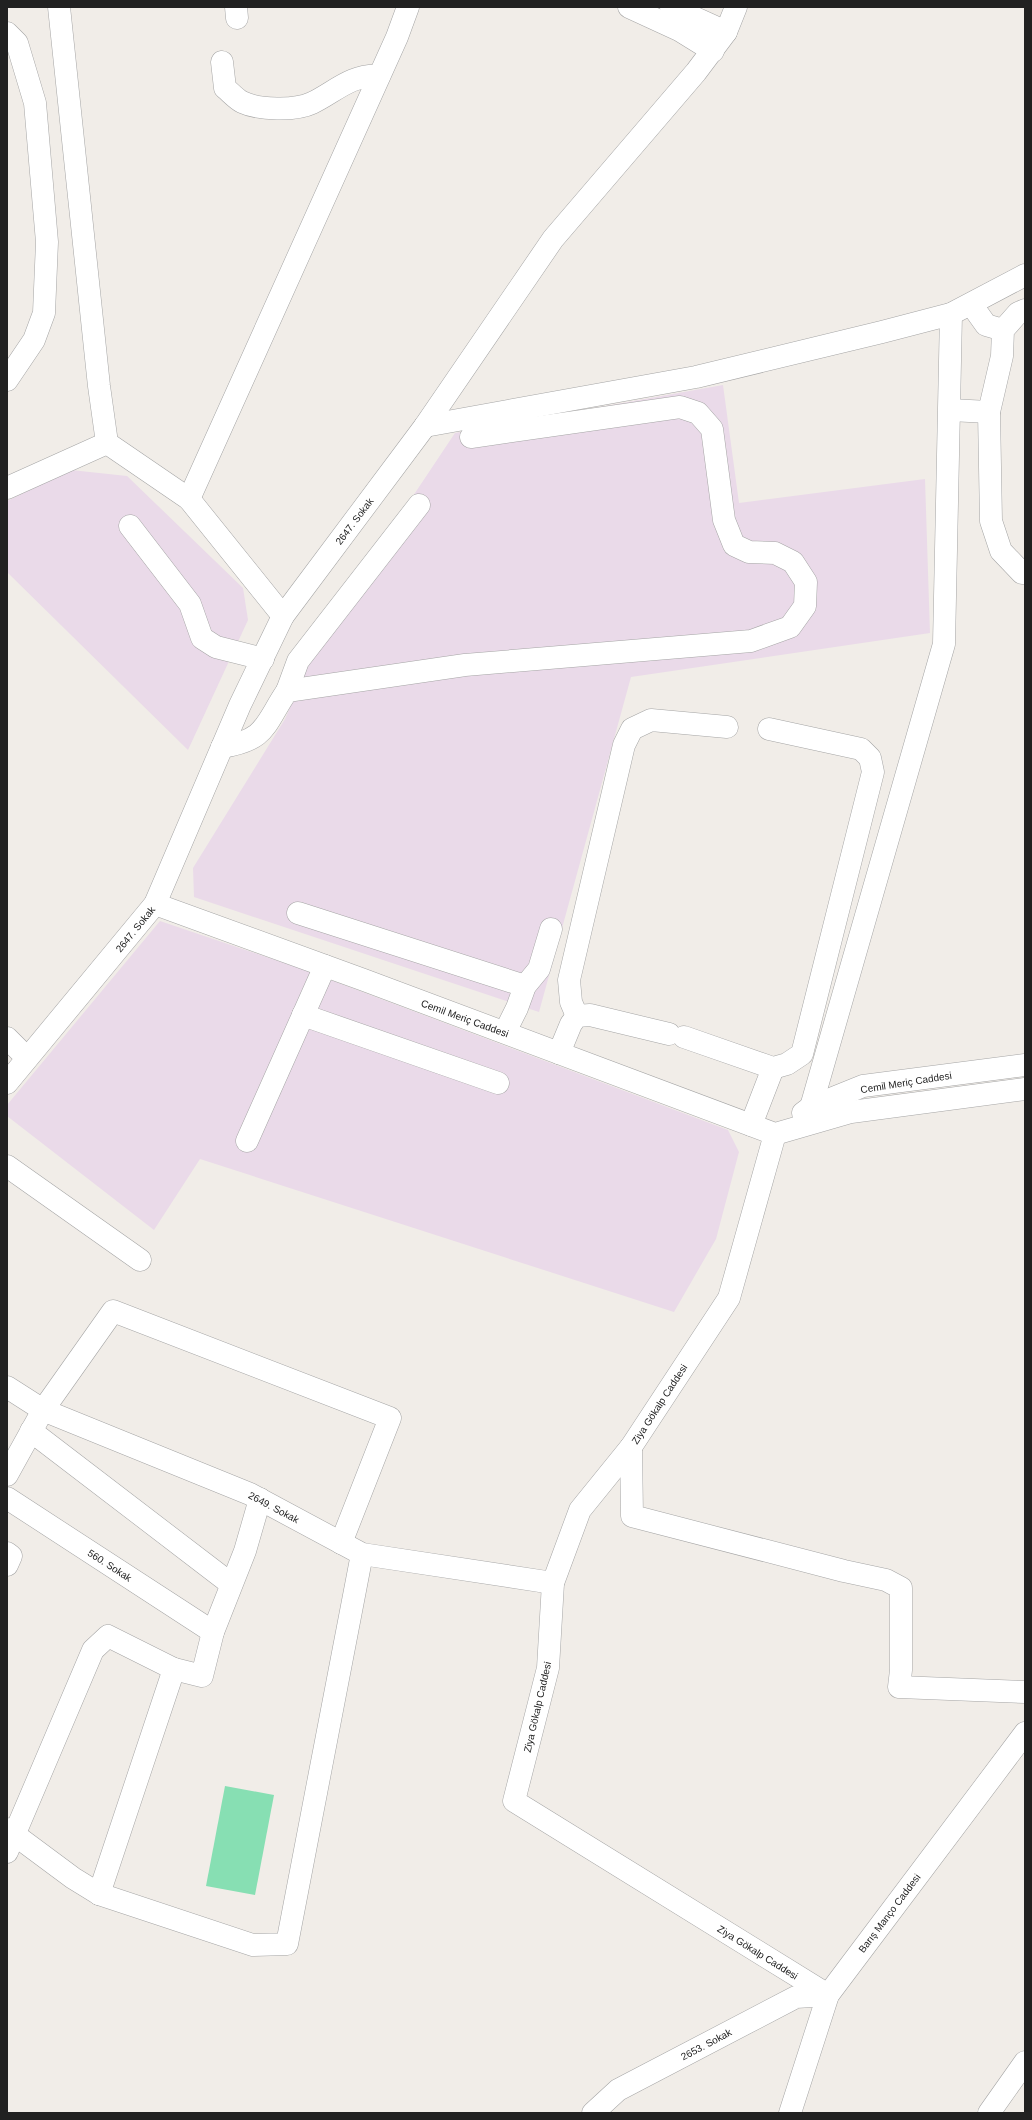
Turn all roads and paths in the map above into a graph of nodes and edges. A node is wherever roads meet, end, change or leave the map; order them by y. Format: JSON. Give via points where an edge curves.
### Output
{"nodes":[{"id":1,"x":59,"y":7,"type":"edge"},
{"id":2,"x":408,"y":7,"type":"edge"},
{"id":3,"x":629,"y":7,"type":"edge"},
{"id":4,"x":736,"y":7,"type":"edge"},
{"id":5,"x":677,"y":8,"type":"edge"},
{"id":6,"x":726,"y":32,"type":"junction"},
{"id":7,"x":7,"y":33,"type":"edge"},
{"id":8,"x":713,"y":51,"type":"junction"},
{"id":9,"x":222,"y":62,"type":"dead end"},
{"id":10,"x":379,"y":76,"type":"junction"},
{"id":11,"x":1025,"y":275,"type":"edge"},
{"id":12,"x":971,"y":304,"type":"junction"},
{"id":13,"x":1025,"y":310,"type":"edge"},
{"id":14,"x":951,"y":314,"type":"junction"},
{"id":15,"x":1003,"y":330,"type":"junction"},
{"id":16,"x":7,"y":380,"type":"edge"},
{"id":17,"x":950,"y":410,"type":"junction"},
{"id":18,"x":989,"y":412,"type":"junction"},
{"id":19,"x":425,"y":426,"type":"junction"},
{"id":20,"x":471,"y":437,"type":"dead end"},
{"id":21,"x":108,"y":443,"type":"junction"},
{"id":22,"x":7,"y":488,"type":"edge"},
{"id":23,"x":189,"y":499,"type":"junction"},
{"id":24,"x":419,"y":505,"type":"dead end"},
{"id":25,"x":130,"y":526,"type":"dead end"},
{"id":26,"x":1025,"y":573,"type":"edge"},
{"id":27,"x":283,"y":616,"type":"junction"},
{"id":28,"x":262,"y":659,"type":"junction"},
{"id":29,"x":287,"y":691,"type":"junction"},
{"id":30,"x":728,"y":727,"type":"dead end"},
{"id":31,"x":769,"y":729,"type":"dead end"},
{"id":32,"x":222,"y":747,"type":"junction"},
{"id":33,"x":155,"y":904,"type":"junction"},
{"id":34,"x":298,"y":913,"type":"dead end"},
{"id":35,"x":551,"y":929,"type":"dead end"},
{"id":36,"x":324,"y":966,"type":"junction"},
{"id":37,"x":524,"y":986,"type":"junction"},
{"id":38,"x":303,"y":1015,"type":"junction"},
{"id":39,"x":577,"y":1016,"type":"junction"},
{"id":40,"x":505,"y":1032,"type":"junction"},
{"id":41,"x":7,"y":1038,"type":"edge"},
{"id":42,"x":559,"y":1053,"type":"junction"},
{"id":43,"x":28,"y":1058,"type":"junction"},
{"id":44,"x":1025,"y":1065,"type":"edge"},
{"id":45,"x":773,"y":1068,"type":"junction"},
{"id":46,"x":7,"y":1083,"type":"edge"},
{"id":47,"x":498,"y":1083,"type":"dead end"},
{"id":48,"x":1025,"y":1089,"type":"edge"},
{"id":49,"x":811,"y":1107,"type":"junction"},
{"id":50,"x":751,"y":1125,"type":"junction"},
{"id":51,"x":775,"y":1134,"type":"junction"},
{"id":52,"x":247,"y":1141,"type":"dead end"},
{"id":53,"x":7,"y":1166,"type":"edge"},
{"id":54,"x":140,"y":1260,"type":"dead end"},
{"id":55,"x":7,"y":1387,"type":"edge"},
{"id":56,"x":43,"y":1410,"type":"junction"},
{"id":57,"x":31,"y":1431,"type":"junction"},
{"id":58,"x":631,"y":1447,"type":"junction"},
{"id":59,"x":7,"y":1475,"type":"edge"},
{"id":60,"x":7,"y":1498,"type":"edge"},
{"id":61,"x":260,"y":1499,"type":"junction"},
{"id":62,"x":341,"y":1543,"type":"junction"},
{"id":63,"x":7,"y":1553,"type":"edge"},
{"id":64,"x":362,"y":1554,"type":"junction"},
{"id":65,"x":7,"y":1565,"type":"edge"},
{"id":66,"x":553,"y":1583,"type":"junction"},
{"id":67,"x":231,"y":1584,"type":"junction"},
{"id":68,"x":213,"y":1632,"type":"junction"},
{"id":69,"x":174,"y":1669,"type":"junction"},
{"id":70,"x":1025,"y":1692,"type":"edge"},
{"id":71,"x":1025,"y":1733,"type":"edge"},
{"id":72,"x":9,"y":1838,"type":"edge"},
{"id":73,"x":99,"y":1894,"type":"junction"},
{"id":74,"x":828,"y":1995,"type":"junction"},
{"id":75,"x":1025,"y":2062,"type":"edge"},
{"id":76,"x":593,"y":2113,"type":"edge"},
{"id":77,"x":790,"y":2113,"type":"edge"},
{"id":78,"x":989,"y":2113,"type":"edge"}],
"edges":[{"from":1,"to":21,"type":"street","via":[[99,386]]},
{"from":2,"to":10,"type":"street"},
{"from":3,"to":8,"type":"street","via":[[678,30]]},
{"from":4,"to":6,"type":"street","name":"2647. Sokak"},
{"from":5,"to":6,"type":"street"},
{"from":6,"to":8,"type":"street","name":"2647. Sokak"},
{"from":7,"to":16,"type":"street","via":[[17,43],[35,103],[47,242],[44,313],[34,340]]},
{"from":8,"to":19,"type":"street","name":"2647. Sokak","via":[[553,239]]},
{"from":9,"to":10,"type":"street","via":[[225,88],[242,102],[271,110],[310,104],[365,75]]},
{"from":10,"to":23,"type":"street"},
{"from":11,"to":12,"type":"street"},
{"from":12,"to":14,"type":"street"},
{"from":12,"to":15,"type":"street","via":[[986,325]]},
{"from":13,"to":15,"type":"street"},
{"from":14,"to":17,"type":"street"},
{"from":14,"to":19,"type":"street","via":[[696,377]]},
{"from":15,"to":18,"type":"street","via":[[1002,356]]},
{"from":17,"to":18,"type":"street"},
{"from":17,"to":49,"type":"street","via":[[944,644]]},
{"from":18,"to":26,"type":"street","via":[[991,520],[1001,551],[1022,573]]},
{"from":19,"to":27,"type":"street","name":"2647. Sokak"},
{"from":20,"to":29,"type":"street","via":[[680,407],[698,413],[712,430],[724,520],[734,545],[749,552],[775,553],[793,562],[806,582],[805,606],[790,627],[751,642],[465,665]]},
{"from":21,"to":22,"type":"street"},
{"from":21,"to":23,"type":"street"},
{"from":23,"to":27,"type":"street"},
{"from":24,"to":29,"type":"street","via":[[298,661]]},
{"from":25,"to":28,"type":"street","via":[[190,604],[202,638],[216,647]]},
{"from":27,"to":28,"type":"street","name":"2647. Sokak"},
{"from":28,"to":32,"type":"street","name":"2647. Sokak"},
{"from":29,"to":32,"type":"street","via":[[268,723],[254,739]]},
{"from":30,"to":39,"type":"street","via":[[651,720],[632,729],[624,745],[570,980],[571,1002]]},
{"from":31,"to":45,"type":"street","via":[[861,749],[870,758],[874,772],[802,1054],[787,1064]]},
{"from":32,"to":33,"type":"street","name":"2647. Sokak"},
{"from":33,"to":36,"type":"street","name":"Cemil Meriç Caddesi"},
{"from":33,"to":43,"type":"street","name":"2647. Sokak"},
{"from":34,"to":37,"type":"street"},
{"from":35,"to":37,"type":"street","via":[[539,969]]},
{"from":36,"to":38,"type":"street"},
{"from":36,"to":40,"type":"street","name":"Cemil Meriç Caddesi"},
{"from":37,"to":40,"type":"street"},
{"from":38,"to":47,"type":"street"},
{"from":38,"to":52,"type":"street"},
{"from":39,"to":42,"type":"street","via":[[570,1024]]},
{"from":39,"to":45,"type":"street","via":[[590,1015],[676,1036]]},
{"from":40,"to":42,"type":"street","name":"Cemil Meriç Caddesi"},
{"from":41,"to":43,"type":"street"},
{"from":42,"to":50,"type":"street","name":"Cemil Meriç Caddesi"},
{"from":43,"to":46,"type":"street","name":"2647. Sokak"},
{"from":44,"to":49,"type":"street","name":"Cemil Meriç Caddesi","via":[[863,1086]]},
{"from":45,"to":50,"type":"street"},
{"from":48,"to":51,"type":"street","name":"Cemil Meriç Caddesi","via":[[851,1112]]},
{"from":49,"to":51,"type":"street","name":"Cemil Meriç Caddesi"},
{"from":50,"to":51,"type":"street","name":"Cemil Meriç Caddesi"},
{"from":51,"to":58,"type":"street","name":"Ziya Gökalp Caddesi","via":[[729,1298]]},
{"from":53,"to":54,"type":"street"},
{"from":55,"to":56,"type":"street","name":"2649. Sokak"},
{"from":56,"to":57,"type":"street"},
{"from":56,"to":61,"type":"street","name":"2649. Sokak"},
{"from":56,"to":62,"type":"street","via":[[113,1311],[390,1418]]},
{"from":57,"to":59,"type":"street"},
{"from":57,"to":67,"type":"street"},
{"from":58,"to":66,"type":"street","name":"Ziya Gökalp Caddesi","via":[[580,1510]]},
{"from":58,"to":70,"type":"street","via":[[632,1516],[886,1580],[901,1588],[899,1687]]},
{"from":60,"to":68,"type":"street","name":"560. Sokak"},
{"from":61,"to":62,"type":"street","name":"2649. Sokak"},
{"from":61,"to":67,"type":"street","via":[[245,1551]]},
{"from":62,"to":64,"type":"street","name":"2649. Sokak"},
{"from":63,"to":65,"type":"street","via":[[11,1556]]},
{"from":64,"to":66,"type":"street","name":"2649. Sokak"},
{"from":64,"to":73,"type":"street","via":[[287,1944],[253,1945]]},
{"from":66,"to":74,"type":"street","name":"Ziya Gökalp Caddesi","via":[[548,1668],[514,1801]]},
{"from":67,"to":68,"type":"street"},
{"from":68,"to":69,"type":"street","via":[[202,1676]]},
{"from":69,"to":72,"type":"street","via":[[108,1636],[93,1650]]},
{"from":69,"to":73,"type":"street"},
{"from":71,"to":74,"type":"street","name":"Barış Manço Caddesi"},
{"from":72,"to":73,"type":"street"},
{"from":74,"to":76,"type":"street","name":"2653. Sokak","via":[[796,1997],[618,2090]]},
{"from":74,"to":77,"type":"street","name":"Barış Manço Caddesi"},
{"from":75,"to":78,"type":"street"}]}
